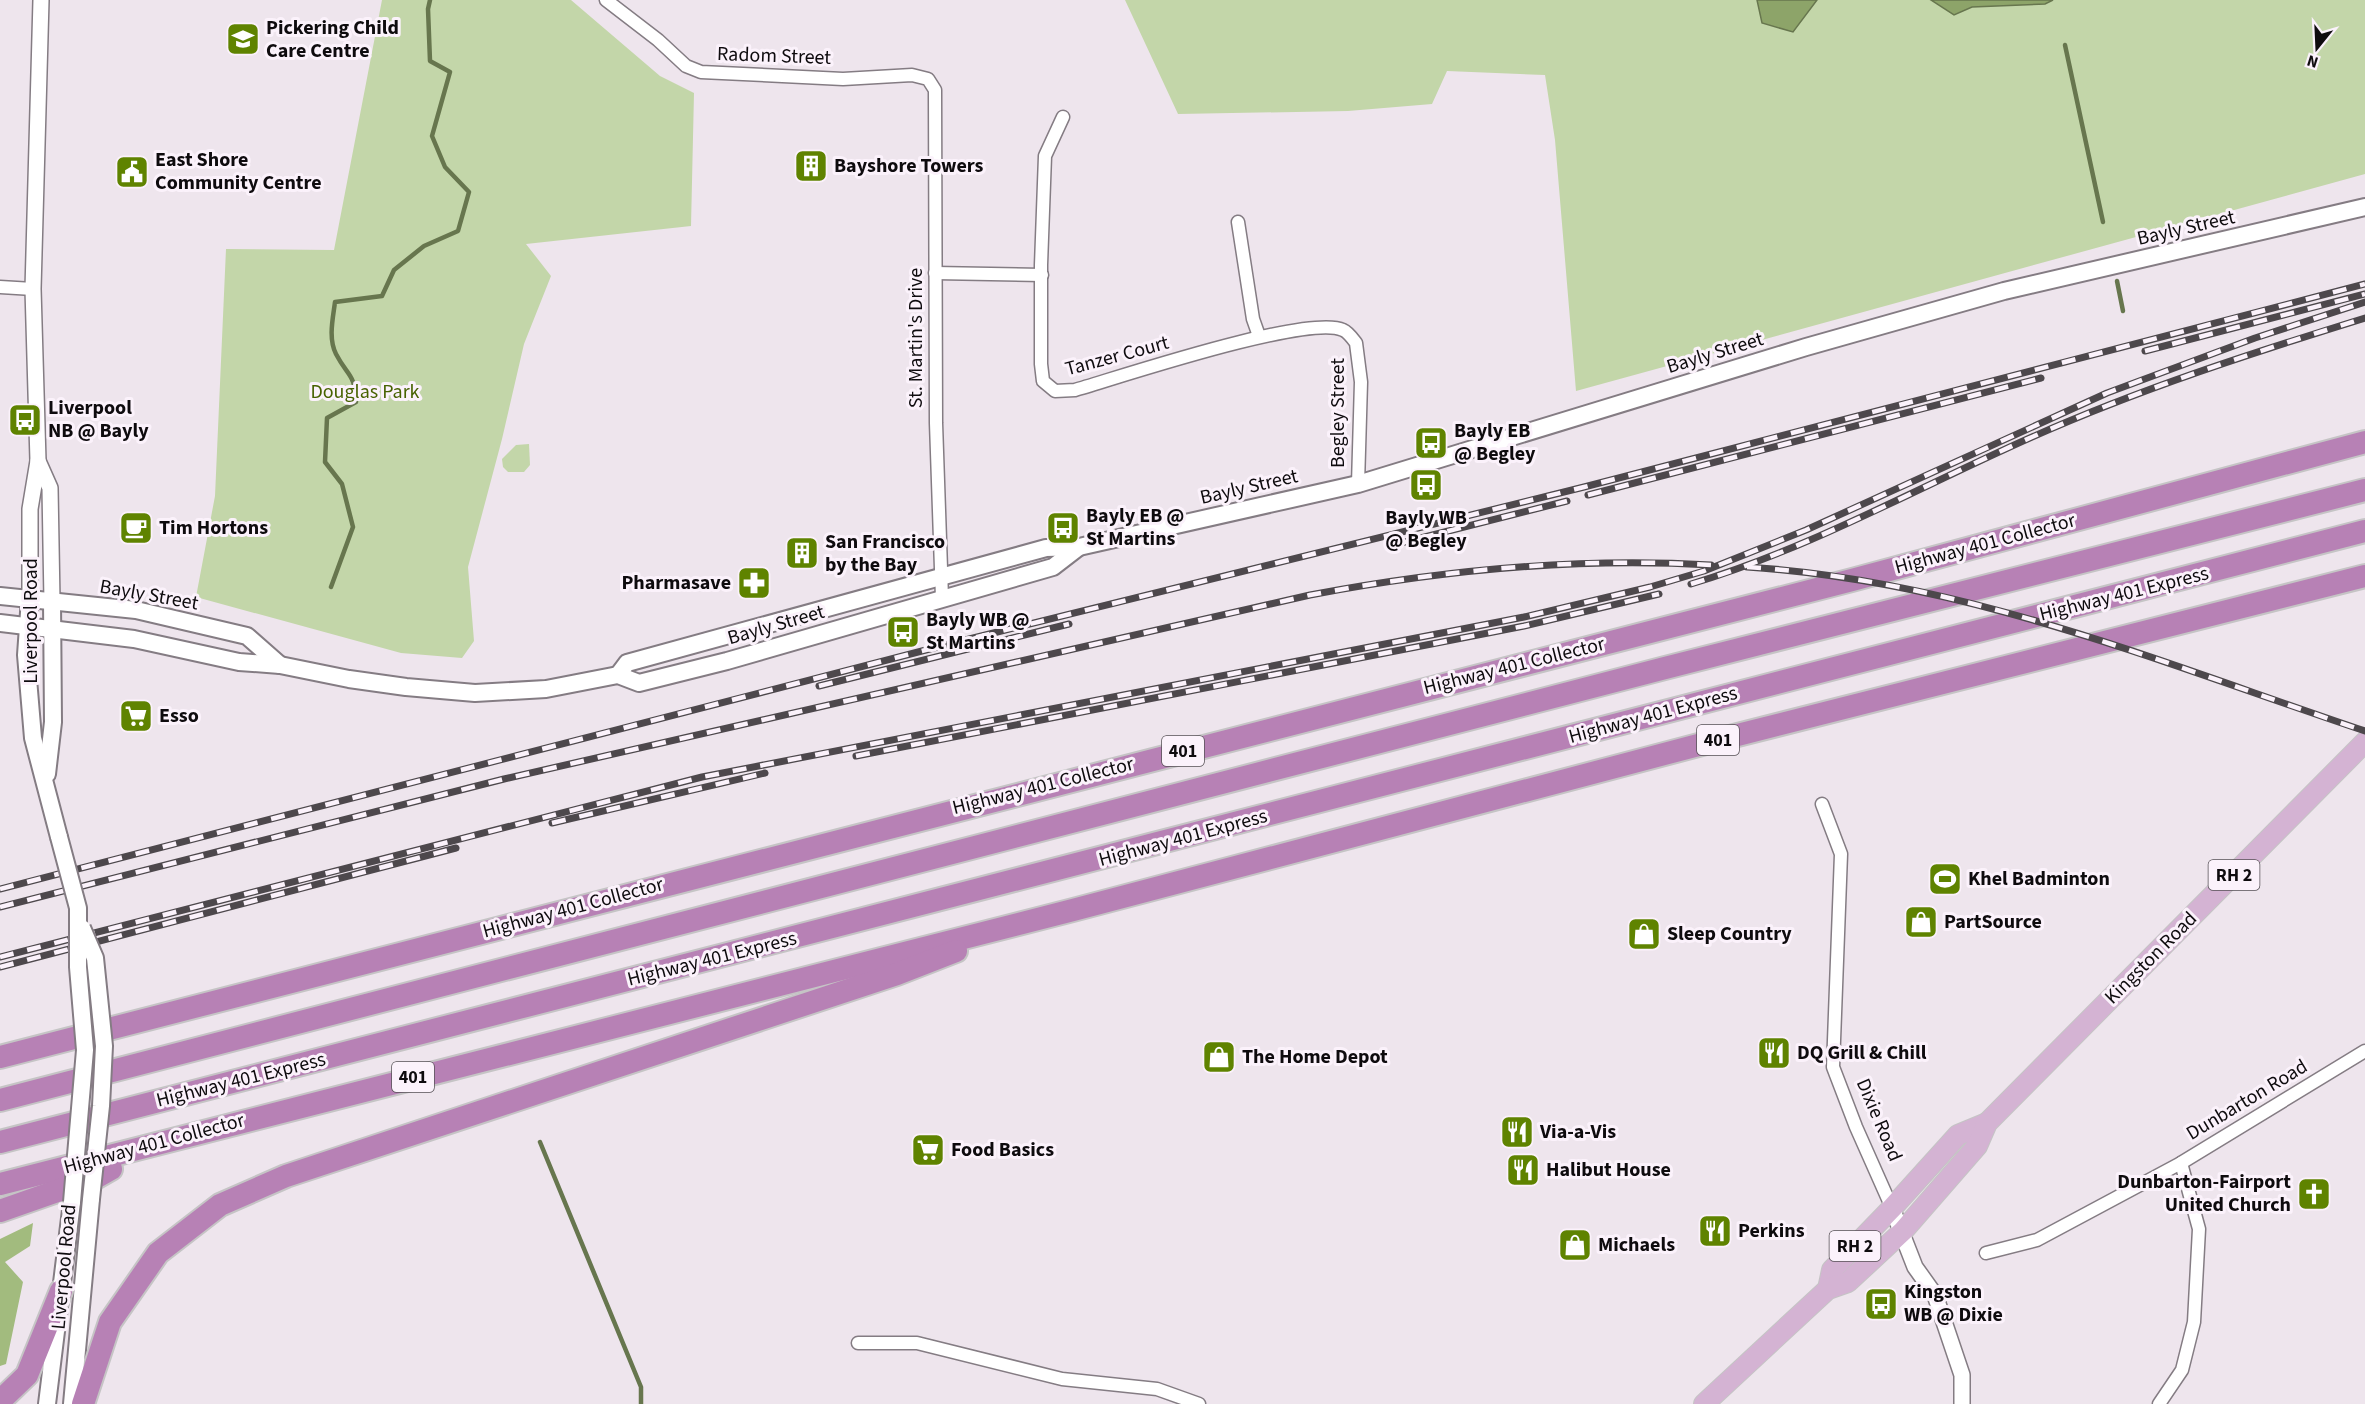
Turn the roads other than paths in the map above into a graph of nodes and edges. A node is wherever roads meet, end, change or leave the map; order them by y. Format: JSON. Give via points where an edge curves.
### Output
{"nodes":[{"id":1,"x":41,"y":0,"type":"edge"},
{"id":2,"x":606,"y":0,"type":"edge"},
{"id":3,"x":928,"y":79,"type":"joint"},
{"id":4,"x":1063,"y":117,"type":"dead end"},
{"id":5,"x":2365,"y":207,"type":"edge"},
{"id":6,"x":1238,"y":222,"type":"dead end"},
{"id":7,"x":935,"y":273,"type":"junction"},
{"id":8,"x":1042,"y":274,"type":"junction"},
{"id":9,"x":0,"y":287,"type":"edge"},
{"id":10,"x":33,"y":289,"type":"junction"},
{"id":11,"x":1259,"y":336,"type":"junction"},
{"id":12,"x":1356,"y":343,"type":"joint"},
{"id":13,"x":2365,"y":442,"type":"edge"},
{"id":14,"x":38,"y":461,"type":"junction"},
{"id":15,"x":1358,"y":484,"type":"junction"},
{"id":16,"x":2365,"y":490,"type":"edge"},
{"id":17,"x":2365,"y":531,"type":"edge"},
{"id":18,"x":1079,"y":547,"type":"junction"},
{"id":19,"x":2365,"y":576,"type":"edge"},
{"id":20,"x":940,"y":578,"type":"junction"},
{"id":21,"x":0,"y":596,"type":"edge"},
{"id":22,"x":30,"y":598,"type":"junction"},
{"id":23,"x":942,"y":598,"type":"junction"},
{"id":24,"x":52,"y":601,"type":"junction"},
{"id":25,"x":0,"y":623,"type":"edge"},
{"id":26,"x":28,"y":626,"type":"junction"},
{"id":27,"x":53,"y":629,"type":"junction"},
{"id":28,"x":280,"y":664,"type":"junction"},
{"id":29,"x":618,"y":675,"type":"junction"},
{"id":30,"x":2365,"y":742,"type":"edge"},
{"id":31,"x":46,"y":782,"type":"junction"},
{"id":32,"x":1822,"y":804,"type":"dead end"},
{"id":33,"x":1073,"y":909,"type":"junction"},
{"id":34,"x":80,"y":922,"type":"junction"},
{"id":35,"x":2365,"y":1051,"type":"edge"},
{"id":36,"x":0,"y":1057,"type":"edge"},
{"id":37,"x":0,"y":1100,"type":"edge"},
{"id":38,"x":1987,"y":1123,"type":"junction"},
{"id":39,"x":0,"y":1142,"type":"edge"},
{"id":40,"x":157,"y":1143,"type":"junction"},
{"id":41,"x":2181,"y":1163,"type":"junction"},
{"id":42,"x":0,"y":1184,"type":"edge"},
{"id":43,"x":1892,"y":1208,"type":"junction"},
{"id":44,"x":0,"y":1211,"type":"edge"},
{"id":45,"x":1902,"y":1231,"type":"junction"},
{"id":46,"x":1986,"y":1253,"type":"dead end"},
{"id":47,"x":1828,"y":1289,"type":"junction"},
{"id":48,"x":61,"y":1290,"type":"junction"},
{"id":49,"x":858,"y":1343,"type":"dead end"},
{"id":50,"x":0,"y":1401,"type":"edge"},
{"id":51,"x":47,"y":1404,"type":"edge"},
{"id":52,"x":72,"y":1404,"type":"edge"},
{"id":53,"x":83,"y":1404,"type":"edge"},
{"id":54,"x":1199,"y":1404,"type":"edge"},
{"id":55,"x":1704,"y":1404,"type":"edge"},
{"id":56,"x":1962,"y":1404,"type":"edge"},
{"id":57,"x":2159,"y":1404,"type":"edge"}],
"edges":[{"from":1,"to":10,"type":"street","name":"Liverpool Road"},
{"from":2,"to":3,"type":"street","name":"Radom Street","via":[[686,66],[701,72],[843,79],[912,75]]},
{"from":3,"to":7,"type":"street","name":"St. Martin's Drive","via":[[934,90]]},
{"from":4,"to":8,"type":"street","name":"Tanzer Court","via":[[1045,156]]},
{"from":5,"to":15,"type":"main road","name":"Bayly Street","via":[[1993,294]]},
{"from":6,"to":11,"type":"street"},
{"from":7,"to":8,"type":"street"},
{"from":7,"to":20,"type":"street","name":"St. Martin's Drive"},
{"from":8,"to":11,"type":"street","name":"Tanzer Court","via":[[1041,364],[1043,381],[1055,391],[1075,390]]},
{"from":9,"to":10,"type":"street"},
{"from":10,"to":14,"type":"street","name":"Liverpool Road"},
{"from":11,"to":12,"type":"street","name":"Tanzer Court","via":[[1324,328],[1343,330]]},
{"from":12,"to":15,"type":"street","name":"Begley Street","via":[[1361,382]]},
{"from":13,"to":36,"type":"highway","name":"Highway 401 Collector","number":"401","via":[[1852,580]]},
{"from":14,"to":22,"type":"street","name":"Liverpool Road","via":[[30,508]]},
{"from":14,"to":24,"type":"street","name":"Liverpool Road","via":[[50,488]]},
{"from":15,"to":18,"type":"main road","name":"Bayly Street"},
{"from":16,"to":37,"type":"highway","name":"Highway 401 Express","number":"401"},
{"from":17,"to":39,"type":"highway","name":"Highway 401 Express","number":"401"},
{"from":18,"to":20,"type":"main road","name":"Bayly Street","via":[[1046,548]]},
{"from":18,"to":23,"type":"main road","name":"Bayly Street","via":[[1053,567]]},
{"from":19,"to":33,"type":"highway","name":"Highway 401 Collector","number":"401"},
{"from":20,"to":23,"type":"street","name":"St. Martin's Drive"},
{"from":20,"to":29,"type":"main road","name":"Bayly Street","via":[[627,663]]},
{"from":21,"to":22,"type":"main road","name":"Bayly Street"},
{"from":22,"to":24,"type":"main road","name":"Bayly Street"},
{"from":22,"to":26,"type":"main road","name":"Liverpool Road"},
{"from":23,"to":29,"type":"main road","name":"Bayly Street","via":[[639,683]]},
{"from":24,"to":27,"type":"main road","name":"Liverpool Road"},
{"from":24,"to":28,"type":"main road","name":"Bayly Street","via":[[136,610],[247,636]]},
{"from":25,"to":26,"type":"main road","name":"Bayly Street"},
{"from":26,"to":27,"type":"main road","name":"Bayly Street"},
{"from":26,"to":31,"type":"main road","name":"Liverpool Road","via":[[31,729]]},
{"from":27,"to":28,"type":"main road","name":"Bayly Street","via":[[134,639],[240,662]]},
{"from":27,"to":31,"type":"main road","name":"Liverpool Road","via":[[53,722]]},
{"from":28,"to":29,"type":"main road","name":"Bayly Street","via":[[349,679],[475,693],[546,689]]},
{"from":30,"to":38,"type":"main road","name":"Kingston Road","number":"RH 2"},
{"from":31,"to":34,"type":"main road","name":"Liverpool Road","bridge":true},
{"from":32,"to":43,"type":"street","name":"Dixie Road","via":[[1841,855],[1833,1067]]},
{"from":33,"to":40,"type":"highway","name":"Highway 401 Collector","number":"401"},
{"from":33,"to":53,"type":"highway","via":[[897,974],[286,1176],[220,1205],[158,1253],[110,1322]]},
{"from":34,"to":48,"type":"main road","name":"Liverpool Road","bridge":true,"via":[[78,968],[85,1050]]},
{"from":34,"to":52,"type":"main road","name":"Liverpool Road","bridge":true,"via":[[95,958],[104,1046]]},
{"from":35,"to":41,"type":"street","name":"Dunbarton Road"},
{"from":38,"to":43,"type":"main road","name":"Kingston Road","number":"RH 2","via":[[1958,1135]]},
{"from":38,"to":45,"type":"main road","name":"Kingston Road","number":"RH 2","via":[[1977,1146]]},
{"from":40,"to":42,"type":"highway","name":"Highway 401 Collector","number":"401"},
{"from":40,"to":44,"type":"highway","via":[[97,1177]]},
{"from":41,"to":46,"type":"street","via":[[2037,1240]]},
{"from":41,"to":57,"type":"street","name":"Dunbarton Road","via":[[2199,1229],[2194,1322],[2182,1370]]},
{"from":43,"to":45,"type":"street","name":"Dixie Road"},
{"from":43,"to":47,"type":"main road","name":"Kingston Road","number":"RH 2","via":[[1832,1270]]},
{"from":45,"to":47,"type":"main road","name":"Kingston Road","number":"RH 2","via":[[1848,1282]]},
{"from":45,"to":56,"type":"street","name":"Dixie Road","via":[[1915,1267],[1935,1295],[1942,1315],[1962,1375]]},
{"from":47,"to":55,"type":"main road","name":"Kingston Road","number":"RH 2"},
{"from":48,"to":50,"type":"highway","via":[[27,1375]]},
{"from":48,"to":51,"type":"main road","name":"Liverpool Road"},
{"from":49,"to":54,"type":"street","via":[[917,1343],[1062,1379],[1157,1389]]}]}
